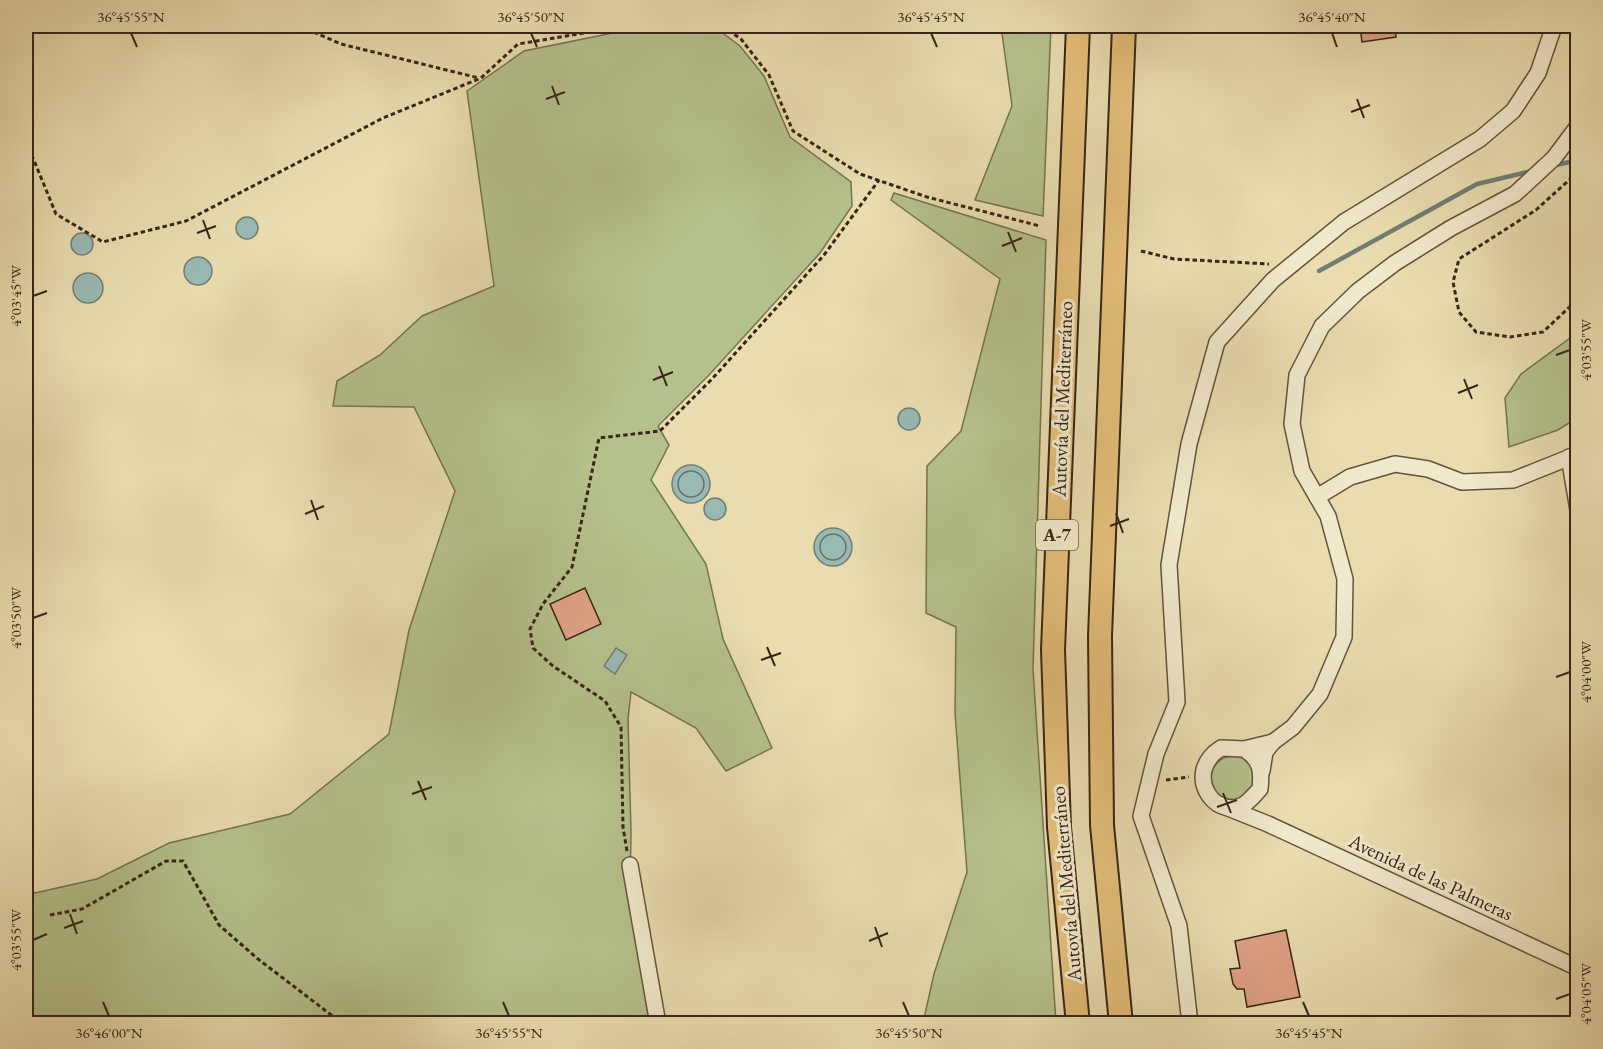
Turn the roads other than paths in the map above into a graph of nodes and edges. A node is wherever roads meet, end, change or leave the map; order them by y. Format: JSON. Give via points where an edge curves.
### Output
{"nodes":[{"id":1,"x":1078,"y":26,"type":"edge"},
{"id":2,"x":1124,"y":26,"type":"edge"},
{"id":3,"x":1554,"y":26,"type":"edge"},
{"id":4,"x":1578,"y":126,"type":"edge"},
{"id":5,"x":1573,"y":455,"type":"edge"},
{"id":6,"x":1317,"y":497,"type":"junction"},
{"id":7,"x":1578,"y":510,"type":"edge"},
{"id":8,"x":1273,"y":742,"type":"junction"},
{"id":9,"x":1244,"y":749,"type":"junction"},
{"id":10,"x":1262,"y":771,"type":"junction"},
{"id":11,"x":1260,"y":789,"type":"junction"},
{"id":12,"x":1218,"y":804,"type":"junction"},
{"id":13,"x":1268,"y":824,"type":"junction"},
{"id":14,"x":630,"y":865,"type":"road end"},
{"id":15,"x":1578,"y":968,"type":"edge"},
{"id":16,"x":658,"y":1023,"type":"edge"},
{"id":17,"x":1078,"y":1023,"type":"edge"},
{"id":18,"x":1121,"y":1023,"type":"edge"},
{"id":19,"x":1190,"y":1023,"type":"edge"}],
"edges":[{"from":1,"to":17,"type":"highway","name":"Autovía del Mediterráneo","number":"A-7","via":[[1053,650],[1059,826]]},
{"from":2,"to":18,"type":"highway","name":"Autovía del Mediterráneo","number":"A-7","via":[[1100,636],[1102,825]]},
{"from":3,"to":19,"type":"street","via":[[1538,73],[1513,111],[1480,139],[1344,222],[1273,280],[1216,342],[1189,444],[1169,565],[1178,702],[1156,754],[1141,816],[1179,926]]},
{"from":4,"to":6,"type":"street","via":[[1554,158],[1515,194],[1395,263],[1322,326],[1298,375],[1292,424],[1302,471]]},
{"from":5,"to":6,"type":"street","via":[[1513,480],[1462,482],[1428,469],[1395,464],[1350,477]]},
{"from":5,"to":7,"type":"street"},
{"from":6,"to":8,"type":"street","via":[[1328,516],[1345,579],[1344,637],[1320,694],[1293,727]]},
{"from":8,"to":9,"type":"street"},
{"from":8,"to":10,"type":"street","via":[[1265,752]]},
{"from":9,"to":10,"type":"street","via":[[1253,754]]},
{"from":9,"to":12,"type":"street","via":[[1218,750],[1204,764],[1201,776],[1206,792]]},
{"from":10,"to":11,"type":"street"},
{"from":11,"to":12,"type":"street","via":[[1243,805]]},
{"from":11,"to":13,"type":"street","via":[[1258,808]]},
{"from":12,"to":13,"type":"street","name":"Avenida de las Palmeras"},
{"from":13,"to":15,"type":"street","name":"Avenida de las Palmeras"},
{"from":14,"to":16,"type":"street"}]}
